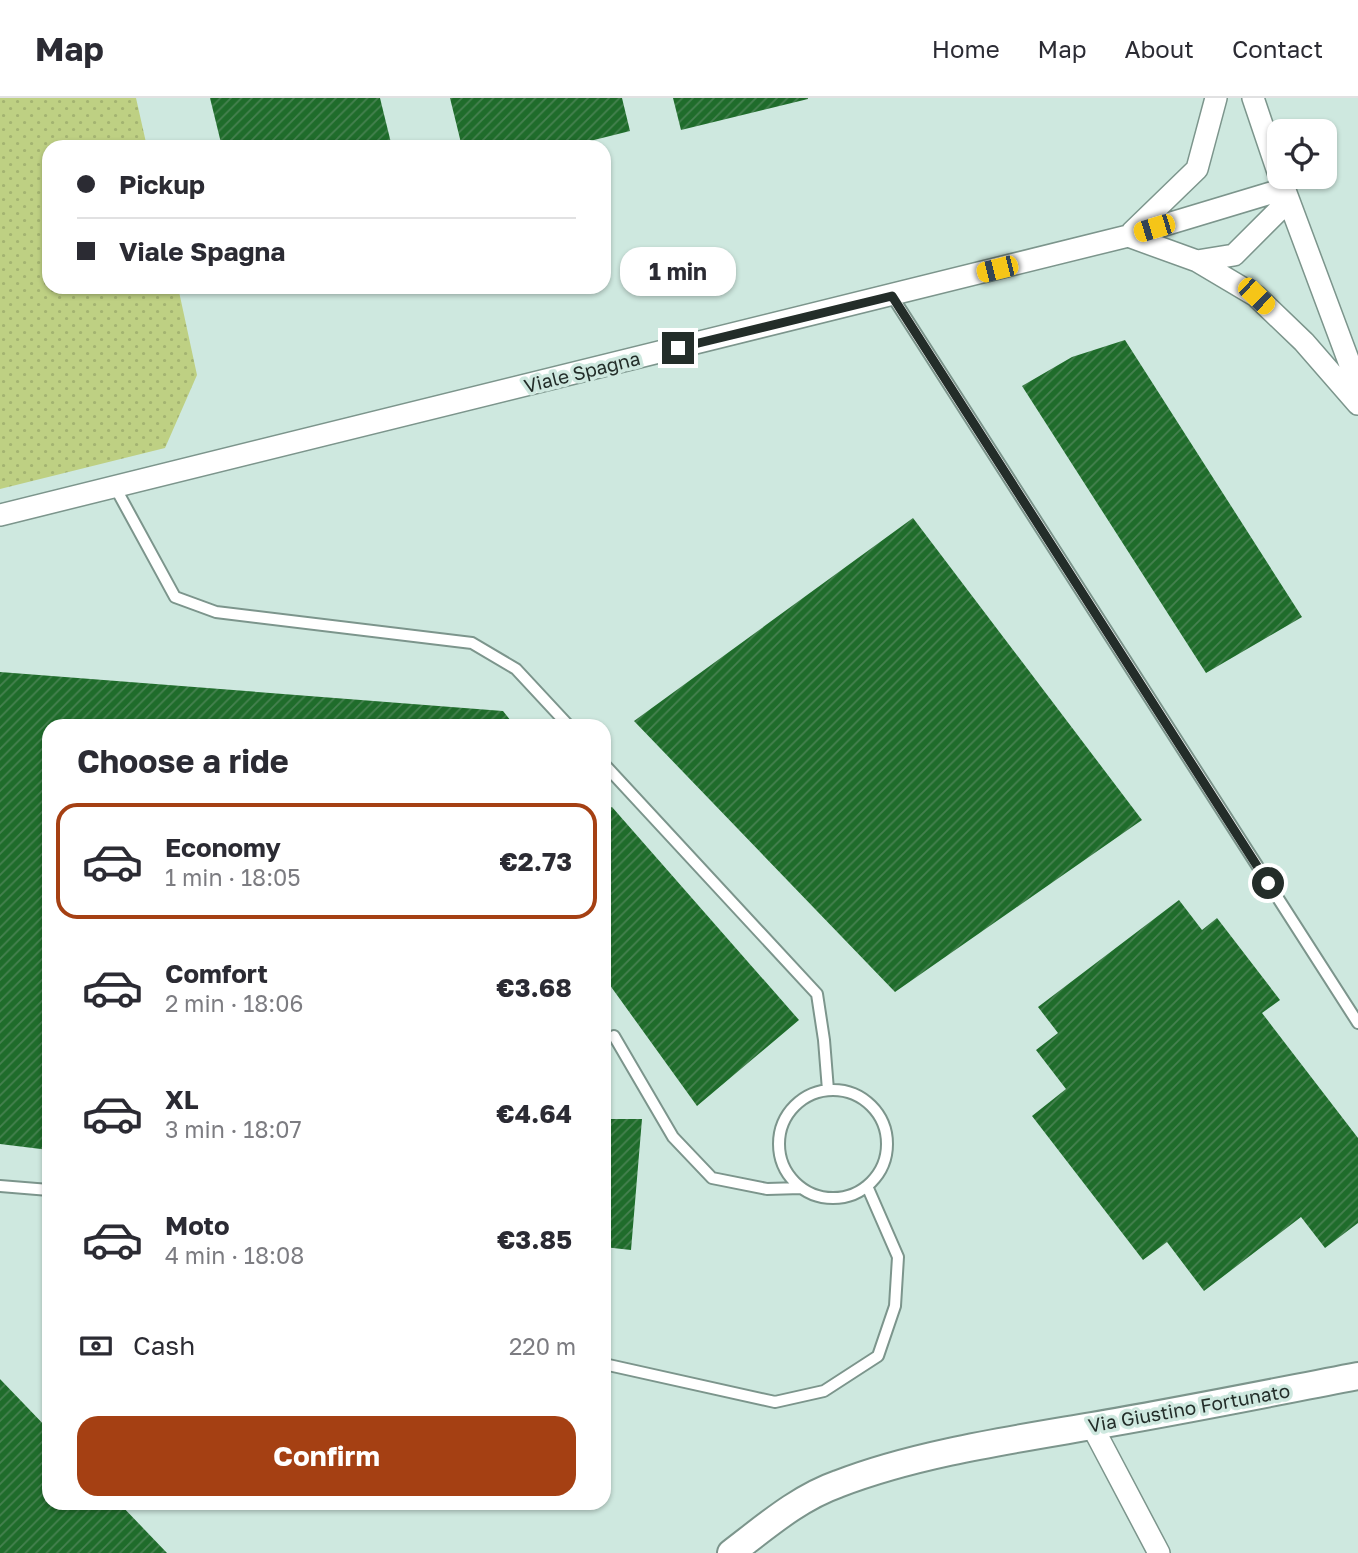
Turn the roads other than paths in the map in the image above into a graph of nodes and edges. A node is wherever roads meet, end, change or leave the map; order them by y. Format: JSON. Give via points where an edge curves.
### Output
{"nodes":[{"id":1,"x":1216,"y":98,"type":"edge"},
{"id":2,"x":1253,"y":98,"type":"edge"},
{"id":3,"x":1267,"y":139,"type":"edge"},
{"id":4,"x":1274,"y":189,"type":"edge"},
{"id":5,"x":1281,"y":189,"type":"edge"},
{"id":6,"x":1284,"y":189,"type":"edge"},
{"id":7,"x":1128,"y":236,"type":"junction"},
{"id":8,"x":1197,"y":261,"type":"junction"},
{"id":9,"x":892,"y":296,"type":"junction"},
{"id":10,"x":1358,"y":386,"type":"edge"},
{"id":11,"x":1358,"y":404,"type":"edge"},
{"id":12,"x":115,"y":487,"type":"junction"},
{"id":13,"x":0,"y":514,"type":"edge"},
{"id":14,"x":562,"y":719,"type":"edge"},
{"id":15,"x":611,"y":772,"type":"edge"},
{"id":16,"x":1358,"y":1023,"type":"edge"},
{"id":17,"x":614,"y":1036,"type":"dead end"},
{"id":18,"x":828,"y":1090,"type":"junction"},
{"id":19,"x":0,"y":1186,"type":"edge"},
{"id":20,"x":867,"y":1186,"type":"junction"},
{"id":21,"x":801,"y":1188,"type":"junction"},
{"id":22,"x":42,"y":1189,"type":"edge"},
{"id":23,"x":611,"y":1366,"type":"edge"},
{"id":24,"x":1358,"y":1376,"type":"edge"},
{"id":25,"x":1092,"y":1426,"type":"junction"},
{"id":26,"x":731,"y":1553,"type":"edge"},
{"id":27,"x":1159,"y":1553,"type":"edge"}],
"edges":[{"from":1,"to":7,"type":"street","via":[[1197,169]]},
{"from":2,"to":3,"type":"street"},
{"from":4,"to":7,"type":"street","name":"Viale Spagna"},
{"from":5,"to":8,"type":"street","via":[[1234,256]]},
{"from":6,"to":10,"type":"street"},
{"from":7,"to":8,"type":"street"},
{"from":7,"to":9,"type":"street","name":"Viale Spagna"},
{"from":8,"to":11,"type":"street","via":[[1256,296]]},
{"from":9,"to":12,"type":"street","name":"Viale Spagna"},
{"from":9,"to":16,"type":"lane"},
{"from":12,"to":13,"type":"street","name":"Viale Spagna"},
{"from":12,"to":14,"type":"lane","via":[[175,597],[216,612],[472,643],[516,669]]},
{"from":15,"to":18,"type":"lane","via":[[817,994]]},
{"from":17,"to":21,"type":"lane","via":[[673,1137],[712,1178],[767,1189]]},
{"from":18,"to":20,"type":"lane","via":[[846,1091],[863,1099],[877,1112],[885,1129],[886,1154]]},
{"from":18,"to":21,"type":"lane","via":[[810,1094],[788,1112],[780,1130],[779,1155],[786,1172]]},
{"from":19,"to":22,"type":"lane"},
{"from":20,"to":21,"type":"lane","via":[[838,1198]]},
{"from":20,"to":23,"type":"lane","via":[[898,1257],[895,1306],[878,1356],[824,1391],[775,1402]]},
{"from":24,"to":25,"type":"street","name":"Via Giustino Fortunato"},
{"from":25,"to":26,"type":"street","name":"Via Giustino Fortunato","via":[[1019,1438],[836,1484],[787,1511]]},
{"from":25,"to":27,"type":"street"}]}
